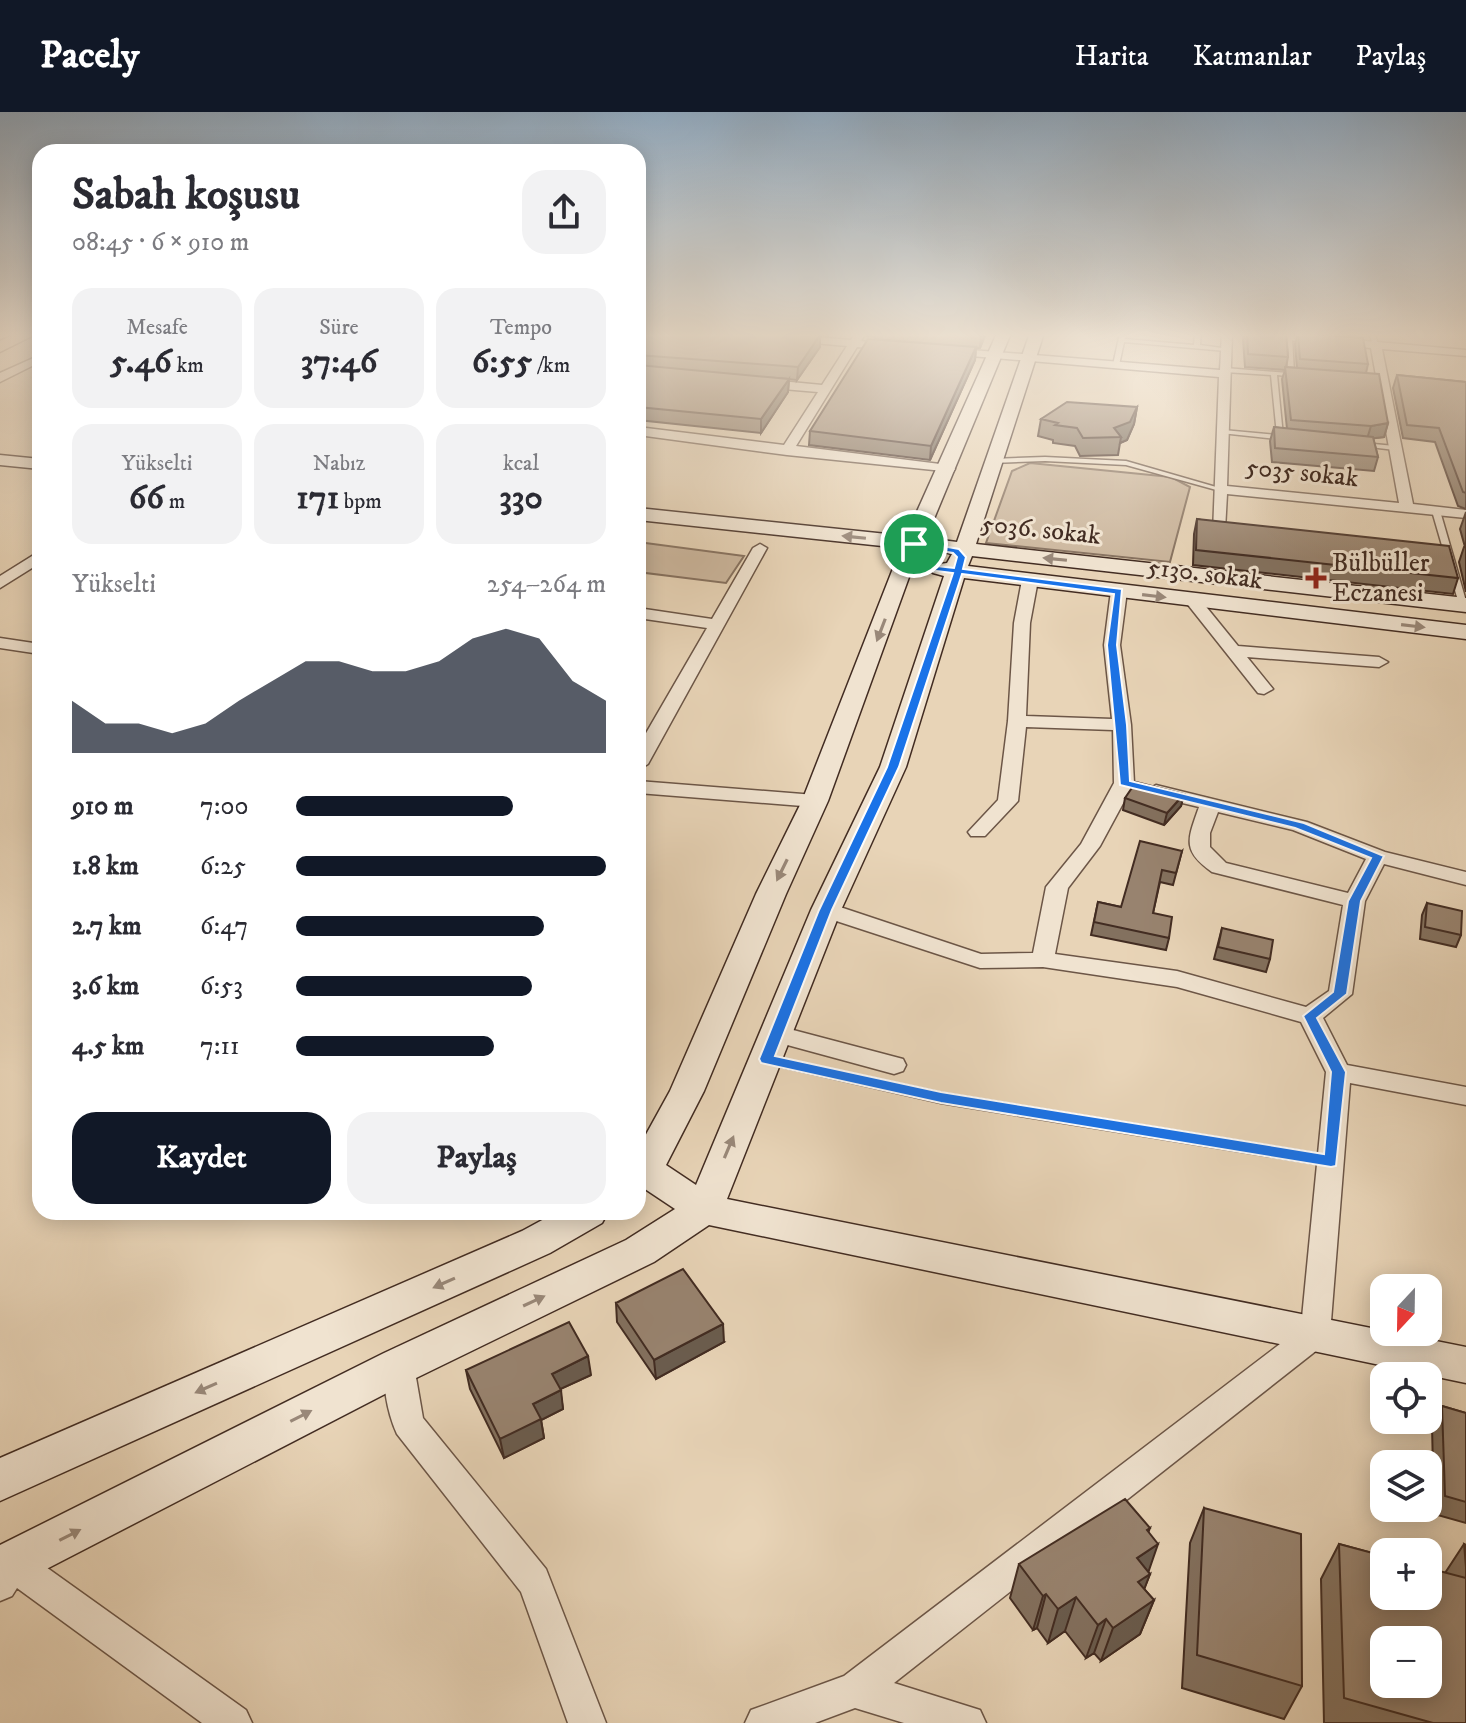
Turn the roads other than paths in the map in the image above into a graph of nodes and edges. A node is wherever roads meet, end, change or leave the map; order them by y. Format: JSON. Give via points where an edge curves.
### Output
{"nodes":[{"id":1,"x":814,"y":408,"type":"edge"},
{"id":2,"x":973,"y":408,"type":"edge"},
{"id":3,"x":1010,"y":408,"type":"edge"},
{"id":4,"x":1224,"y":408,"type":"edge"},
{"id":5,"x":1277,"y":408,"type":"edge"},
{"id":6,"x":1392,"y":408,"type":"edge"},
{"id":7,"x":646,"y":432,"type":"edge"},
{"id":8,"x":1223,"y":432,"type":"junction"},
{"id":9,"x":1280,"y":437,"type":"junction"},
{"id":10,"x":1295,"y":439,"type":"edge"},
{"id":11,"x":0,"y":442,"type":"edge"},
{"id":12,"x":1352,"y":444,"type":"edge"},
{"id":13,"x":32,"y":445,"type":"edge"},
{"id":14,"x":1395,"y":448,"type":"junction"},
{"id":15,"x":787,"y":451,"type":"junction"},
{"id":16,"x":992,"y":461,"type":"junction"},
{"id":17,"x":4,"y":463,"type":"edge"},
{"id":18,"x":32,"y":464,"type":"edge"},
{"id":19,"x":948,"y":469,"type":"junction"},
{"id":20,"x":1220,"y":489,"type":"junction"},
{"id":21,"x":1407,"y":508,"type":"junction"},
{"id":22,"x":1436,"y":511,"type":"junction"},
{"id":23,"x":1466,"y":514,"type":"edge"},
{"id":24,"x":646,"y":515,"type":"edge"},
{"id":25,"x":1218,"y":530,"type":"joint"},
{"id":26,"x":1234,"y":532,"type":"edge"},
{"id":27,"x":646,"y":535,"type":"edge"},
{"id":28,"x":767,"y":549,"type":"joint"},
{"id":29,"x":1435,"y":554,"type":"edge"},
{"id":30,"x":1450,"y":556,"type":"junction"},
{"id":31,"x":931,"y":557,"type":"junction"},
{"id":32,"x":32,"y":561,"type":"edge"},
{"id":33,"x":1030,"y":580,"type":"junction"},
{"id":34,"x":0,"y":583,"type":"edge"},
{"id":35,"x":1119,"y":591,"type":"junction"},
{"id":36,"x":1193,"y":601,"type":"junction"},
{"id":37,"x":1464,"y":605,"type":"edge"},
{"id":38,"x":646,"y":614,"type":"edge"},
{"id":39,"x":716,"y":624,"type":"junction"},
{"id":40,"x":1466,"y":632,"type":"edge"},
{"id":41,"x":0,"y":643,"type":"edge"},
{"id":42,"x":32,"y":648,"type":"edge"},
{"id":43,"x":1233,"y":651,"type":"junction"},
{"id":44,"x":1379,"y":662,"type":"dead end"},
{"id":45,"x":1264,"y":689,"type":"dead end"},
{"id":46,"x":1017,"y":721,"type":"junction"},
{"id":47,"x":1122,"y":725,"type":"junction"},
{"id":48,"x":646,"y":750,"type":"edge"},
{"id":49,"x":1124,"y":783,"type":"junction"},
{"id":50,"x":646,"y":788,"type":"edge"},
{"id":51,"x":815,"y":801,"type":"junction"},
{"id":52,"x":1210,"y":805,"type":"junction"},
{"id":53,"x":978,"y":832,"type":"dead end"},
{"id":54,"x":1378,"y":856,"type":"junction"},
{"id":55,"x":1466,"y":879,"type":"edge"},
{"id":56,"x":1354,"y":901,"type":"junction"},
{"id":57,"x":826,"y":910,"type":"junction"},
{"id":58,"x":1043,"y":960,"type":"junction"},
{"id":59,"x":1310,"y":1016,"type":"junction"},
{"id":60,"x":772,"y":1047,"type":"junction"},
{"id":61,"x":894,"y":1065,"type":"dead end"},
{"id":62,"x":1338,"y":1072,"type":"junction"},
{"id":63,"x":1466,"y":1096,"type":"edge"},
{"id":64,"x":1331,"y":1161,"type":"junction"},
{"id":65,"x":646,"y":1167,"type":"edge"},
{"id":66,"x":646,"y":1176,"type":"edge"},
{"id":67,"x":704,"y":1209,"type":"junction"},
{"id":68,"x":575,"y":1220,"type":"edge"},
{"id":69,"x":1315,"y":1334,"type":"junction"},
{"id":70,"x":1466,"y":1365,"type":"edge"},
{"id":71,"x":399,"y":1366,"type":"junction"},
{"id":72,"x":0,"y":1480,"type":"edge"},
{"id":73,"x":4,"y":1573,"type":"edge"},
{"id":74,"x":855,"y":1690,"type":"junction"},
{"id":75,"x":233,"y":1723,"type":"edge"},
{"id":76,"x":587,"y":1723,"type":"edge"},
{"id":77,"x":764,"y":1723,"type":"edge"},
{"id":78,"x":967,"y":1723,"type":"edge"}],
"edges":[{"from":1,"to":15,"type":"street"},
{"from":2,"to":19,"type":"main road"},
{"from":3,"to":16,"type":"main road"},
{"from":4,"to":8,"type":"street"},
{"from":5,"to":9,"type":"lane"},
{"from":6,"to":14,"type":"street"},
{"from":7,"to":15,"type":"street"},
{"from":8,"to":9,"type":"lane"},
{"from":8,"to":20,"type":"street"},
{"from":9,"to":10,"type":"lane"},
{"from":11,"to":13,"type":"main road"},
{"from":12,"to":14,"type":"lane"},
{"from":14,"to":21,"type":"street"},
{"from":15,"to":19,"type":"street"},
{"from":16,"to":20,"type":"lane","name":"5035 sokak","via":[[1126,463]]},
{"from":16,"to":31,"type":"main road"},
{"from":17,"to":18,"type":"main road"},
{"from":19,"to":31,"type":"main road"},
{"from":20,"to":21,"type":"street","name":"5035 sokak"},
{"from":20,"to":25,"type":"street"},
{"from":21,"to":22,"type":"street","name":"5035 sokak"},
{"from":22,"to":23,"type":"street","name":"5035 sokak"},
{"from":22,"to":30,"type":"lane"},
{"from":31,"to":24,"type":"main road","name":"5036. sokak","one_way":true},
{"from":25,"to":26,"type":"lane"},
{"from":27,"to":28,"type":"main road"},
{"from":28,"to":39,"type":"street"},
{"from":29,"to":30,"type":"lane"},
{"from":30,"to":37,"type":"lane"},
{"from":31,"to":33,"type":"main road","name":"5130. sokak"},
{"from":37,"to":31,"type":"main road","name":"5036. sokak","one_way":true},
{"from":31,"to":51,"type":"main road","one_way":true},
{"from":31,"to":57,"type":"main road","via":[[893,767]]},
{"from":32,"to":34,"type":"street"},
{"from":33,"to":35,"type":"main road","name":"5130. sokak"},
{"from":33,"to":46,"type":"street","via":[[1022,623]]},
{"from":35,"to":36,"type":"main road","name":"5130. sokak","one_way":true},
{"from":35,"to":47,"type":"street","via":[[1112,645]]},
{"from":36,"to":40,"type":"main road","name":"5130. sokak","one_way":true},
{"from":36,"to":43,"type":"street"},
{"from":38,"to":39,"type":"street"},
{"from":39,"to":48,"type":"street"},
{"from":41,"to":42,"type":"street"},
{"from":43,"to":44,"type":"street"},
{"from":43,"to":45,"type":"street"},
{"from":46,"to":47,"type":"street"},
{"from":46,"to":53,"type":"street","via":[[1008,801]]},
{"from":47,"to":49,"type":"street"},
{"from":49,"to":52,"type":"street"},
{"from":49,"to":58,"type":"street","via":[[1090,846],[1057,887]]},
{"from":50,"to":51,"type":"street"},
{"from":51,"to":65,"type":"main road","one_way":true,"via":[[687,1091]]},
{"from":52,"to":54,"type":"street","via":[[1300,826]]},
{"from":52,"to":56,"type":"street","via":[[1197,843],[1202,857],[1219,868]]},
{"from":54,"to":55,"type":"street"},
{"from":54,"to":56,"type":"street"},
{"from":56,"to":59,"type":"street","via":[[1340,994]]},
{"from":57,"to":58,"type":"street","via":[[980,961]]},
{"from":57,"to":60,"type":"main road"},
{"from":58,"to":59,"type":"street","via":[[1177,979]]},
{"from":59,"to":62,"type":"street"},
{"from":60,"to":61,"type":"street"},
{"from":60,"to":64,"type":"lane","via":[[941,1098]]},
{"from":67,"to":60,"type":"main road","one_way":true},
{"from":62,"to":63,"type":"street"},
{"from":62,"to":64,"type":"street"},
{"from":64,"to":69,"type":"street"},
{"from":66,"to":67,"type":"main road"},
{"from":67,"to":69,"type":"main road"},
{"from":71,"to":67,"type":"main road","one_way":true,"via":[[640,1251]]},
{"from":68,"to":72,"type":"main road","one_way":true,"via":[[536,1242]]},
{"from":69,"to":70,"type":"main road"},
{"from":69,"to":74,"type":"street"},
{"from":73,"to":71,"type":"main road","one_way":true},
{"from":71,"to":76,"type":"street","via":[[408,1424],[534,1581]]},
{"from":73,"to":75,"type":"street"},
{"from":74,"to":77,"type":"street"},
{"from":74,"to":78,"type":"street"}]}
